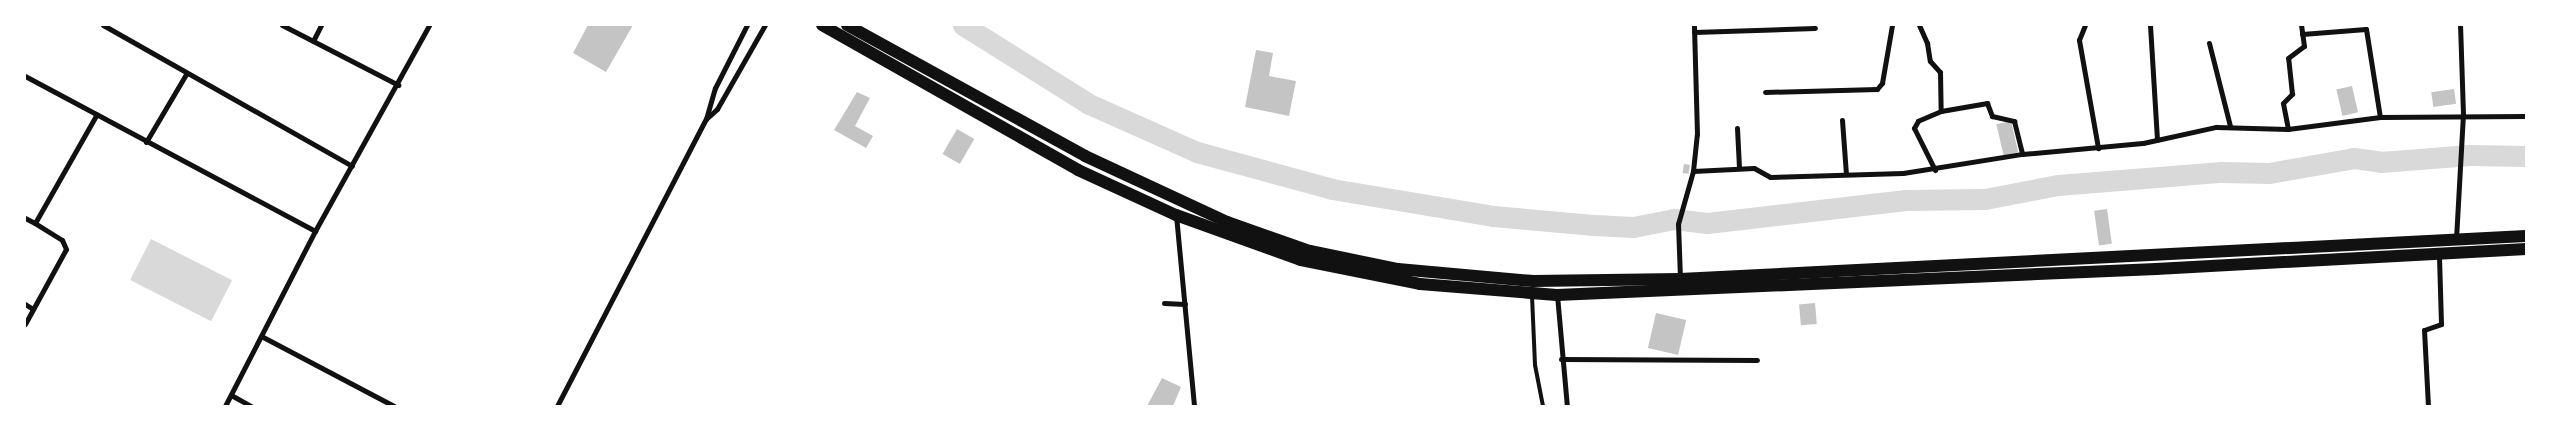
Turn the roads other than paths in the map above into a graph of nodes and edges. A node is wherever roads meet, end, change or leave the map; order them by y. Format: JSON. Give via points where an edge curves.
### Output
{"nodes":[{"id":1,"x":102,"y":25,"type":"edge"},
{"id":2,"x":282,"y":25,"type":"edge"},
{"id":3,"x":321,"y":25,"type":"edge"},
{"id":4,"x":429,"y":25,"type":"edge"},
{"id":5,"x":765,"y":25,"type":"edge"},
{"id":6,"x":822,"y":25,"type":"edge"},
{"id":7,"x":848,"y":25,"type":"edge"},
{"id":8,"x":1694,"y":25,"type":"edge"},
{"id":9,"x":1892,"y":25,"type":"edge"},
{"id":10,"x":1919,"y":25,"type":"edge"},
{"id":11,"x":2085,"y":25,"type":"edge"},
{"id":12,"x":2150,"y":25,"type":"edge"},
{"id":13,"x":2301,"y":25,"type":"edge"},
{"id":14,"x":2460,"y":25,"type":"edge"},
{"id":15,"x":747,"y":26,"type":"edge"},
{"id":16,"x":1815,"y":28,"type":"dead end"},
{"id":17,"x":1694,"y":32,"type":"junction"},
{"id":18,"x":758,"y":33,"type":"junction"},
{"id":19,"x":2302,"y":34,"type":"junction"},
{"id":20,"x":313,"y":41,"type":"junction"},
{"id":21,"x":2209,"y":43,"type":"dead end"},
{"id":22,"x":186,"y":74,"type":"junction"},
{"id":23,"x":25,"y":76,"type":"edge"},
{"id":24,"x":398,"y":85,"type":"junction"},
{"id":25,"x":1765,"y":92,"type":"dead end"},
{"id":26,"x":1941,"y":111,"type":"junction"},
{"id":27,"x":97,"y":114,"type":"junction"},
{"id":28,"x":2463,"y":114,"type":"junction"},
{"id":29,"x":2526,"y":116,"type":"edge"},
{"id":30,"x":2380,"y":117,"type":"junction"},
{"id":31,"x":706,"y":120,"type":"junction"},
{"id":32,"x":1842,"y":120,"type":"dead end"},
{"id":33,"x":2230,"y":126,"type":"junction"},
{"id":34,"x":1737,"y":128,"type":"dead end"},
{"id":35,"x":2288,"y":129,"type":"junction"},
{"id":36,"x":2157,"y":140,"type":"junction"},
{"id":37,"x":146,"y":142,"type":"junction"},
{"id":38,"x":2098,"y":148,"type":"junction"},
{"id":39,"x":2022,"y":154,"type":"junction"},
{"id":40,"x":352,"y":166,"type":"junction"},
{"id":41,"x":1739,"y":168,"type":"junction"},
{"id":42,"x":1935,"y":170,"type":"junction"},
{"id":43,"x":1693,"y":171,"type":"junction"},
{"id":44,"x":1846,"y":174,"type":"junction"},
{"id":45,"x":1176,"y":215,"type":"junction"},
{"id":46,"x":25,"y":218,"type":"edge"},
{"id":47,"x":36,"y":223,"type":"junction"},
{"id":48,"x":315,"y":231,"type":"junction"},
{"id":49,"x":2526,"y":236,"type":"edge"},
{"id":50,"x":2456,"y":240,"type":"junction"},
{"id":51,"x":2526,"y":249,"type":"edge"},
{"id":52,"x":2336,"y":253,"type":"junction"},
{"id":53,"x":2439,"y":254,"type":"junction"},
{"id":54,"x":1680,"y":279,"type":"junction"},
{"id":55,"x":1533,"y":281,"type":"junction"},
{"id":56,"x":1557,"y":282,"type":"junction"},
{"id":57,"x":1532,"y":295,"type":"junction"},
{"id":58,"x":1557,"y":295,"type":"junction"},
{"id":59,"x":1164,"y":303,"type":"dead end"},
{"id":60,"x":25,"y":304,"type":"edge"},
{"id":61,"x":1185,"y":304,"type":"junction"},
{"id":62,"x":33,"y":309,"type":"junction"},
{"id":63,"x":25,"y":324,"type":"edge"},
{"id":64,"x":263,"y":337,"type":"junction"},
{"id":65,"x":1561,"y":359,"type":"junction"},
{"id":66,"x":1757,"y":360,"type":"dead end"},
{"id":67,"x":231,"y":395,"type":"junction"},
{"id":68,"x":224,"y":406,"type":"edge"},
{"id":69,"x":251,"y":406,"type":"edge"},
{"id":70,"x":394,"y":406,"type":"edge"},
{"id":71,"x":557,"y":406,"type":"edge"},
{"id":72,"x":1194,"y":406,"type":"edge"},
{"id":73,"x":1543,"y":406,"type":"edge"},
{"id":74,"x":1567,"y":406,"type":"edge"},
{"id":75,"x":2428,"y":406,"type":"edge"}],
"edges":[{"from":1,"to":22,"type":"street"},
{"from":2,"to":20,"type":"street"},
{"from":3,"to":20,"type":"street"},
{"from":4,"to":24,"type":"street"},
{"from":5,"to":18,"type":"street"},
{"from":6,"to":45,"type":"highway","via":[[1078,170]]},
{"from":7,"to":55,"type":"highway","via":[[1085,156],[1227,222],[1310,250],[1371,264]]},
{"from":8,"to":17,"type":"street"},
{"from":9,"to":25,"type":"street","via":[[1882,83],[1877,89]]},
{"from":10,"to":26,"type":"street","via":[[1927,42],[1930,61],[1940,72]]},
{"from":11,"to":38,"type":"street","via":[[2079,40]]},
{"from":12,"to":36,"type":"street"},
{"from":13,"to":19,"type":"street"},
{"from":14,"to":28,"type":"street"},
{"from":15,"to":18,"type":"street"},
{"from":15,"to":31,"type":"street","via":[[715,88]]},
{"from":16,"to":17,"type":"street"},
{"from":17,"to":43,"type":"street","via":[[1697,134]]},
{"from":18,"to":31,"type":"street","via":[[716,109]]},
{"from":19,"to":30,"type":"street","via":[[2366,29]]},
{"from":19,"to":35,"type":"street","via":[[2304,46],[2288,58],[2292,94],[2284,103]]},
{"from":20,"to":24,"type":"street"},
{"from":21,"to":33,"type":"street"},
{"from":22,"to":37,"type":"street"},
{"from":22,"to":40,"type":"street"},
{"from":23,"to":27,"type":"street"},
{"from":24,"to":40,"type":"street"},
{"from":26,"to":39,"type":"street","via":[[1987,103],[1992,116],[2013,120]]},
{"from":26,"to":42,"type":"street","via":[[1915,123]]},
{"from":27,"to":37,"type":"street"},
{"from":27,"to":47,"type":"street"},
{"from":28,"to":29,"type":"street"},
{"from":28,"to":30,"type":"street"},
{"from":28,"to":50,"type":"street"},
{"from":30,"to":35,"type":"street"},
{"from":31,"to":71,"type":"street"},
{"from":32,"to":44,"type":"street"},
{"from":33,"to":35,"type":"street"},
{"from":33,"to":36,"type":"street"},
{"from":34,"to":41,"type":"street"},
{"from":36,"to":38,"type":"street"},
{"from":37,"to":48,"type":"street"},
{"from":38,"to":39,"type":"street"},
{"from":39,"to":42,"type":"street"},
{"from":40,"to":48,"type":"street"},
{"from":41,"to":43,"type":"street"},
{"from":41,"to":44,"type":"street","via":[[1754,168],[1770,177]]},
{"from":42,"to":44,"type":"street"},
{"from":43,"to":54,"type":"street","via":[[1678,224]]},
{"from":45,"to":57,"type":"highway","via":[[1270,251],[1323,266],[1396,280]]},
{"from":45,"to":61,"type":"street"},
{"from":46,"to":47,"type":"street"},
{"from":47,"to":62,"type":"street","via":[[62,240],[66,249]]},
{"from":48,"to":64,"type":"street"},
{"from":49,"to":50,"type":"highway"},
{"from":50,"to":52,"type":"highway"},
{"from":51,"to":53,"type":"highway"},
{"from":52,"to":53,"type":"highway"},
{"from":52,"to":54,"type":"highway"},
{"from":52,"to":58,"type":"highway"},
{"from":53,"to":75,"type":"street","via":[[2441,324],[2424,330]]},
{"from":54,"to":56,"type":"highway"},
{"from":55,"to":56,"type":"highway"},
{"from":55,"to":57,"type":"lane"},
{"from":56,"to":58,"type":"street"},
{"from":57,"to":58,"type":"highway"},
{"from":57,"to":73,"type":"lane","via":[[1536,365]]},
{"from":58,"to":65,"type":"street"},
{"from":59,"to":61,"type":"street"},
{"from":60,"to":62,"type":"street"},
{"from":61,"to":72,"type":"street"},
{"from":62,"to":63,"type":"street"},
{"from":64,"to":67,"type":"street"},
{"from":64,"to":70,"type":"street"},
{"from":65,"to":66,"type":"street"},
{"from":65,"to":74,"type":"street"},
{"from":67,"to":68,"type":"street"},
{"from":67,"to":69,"type":"street"}]}
